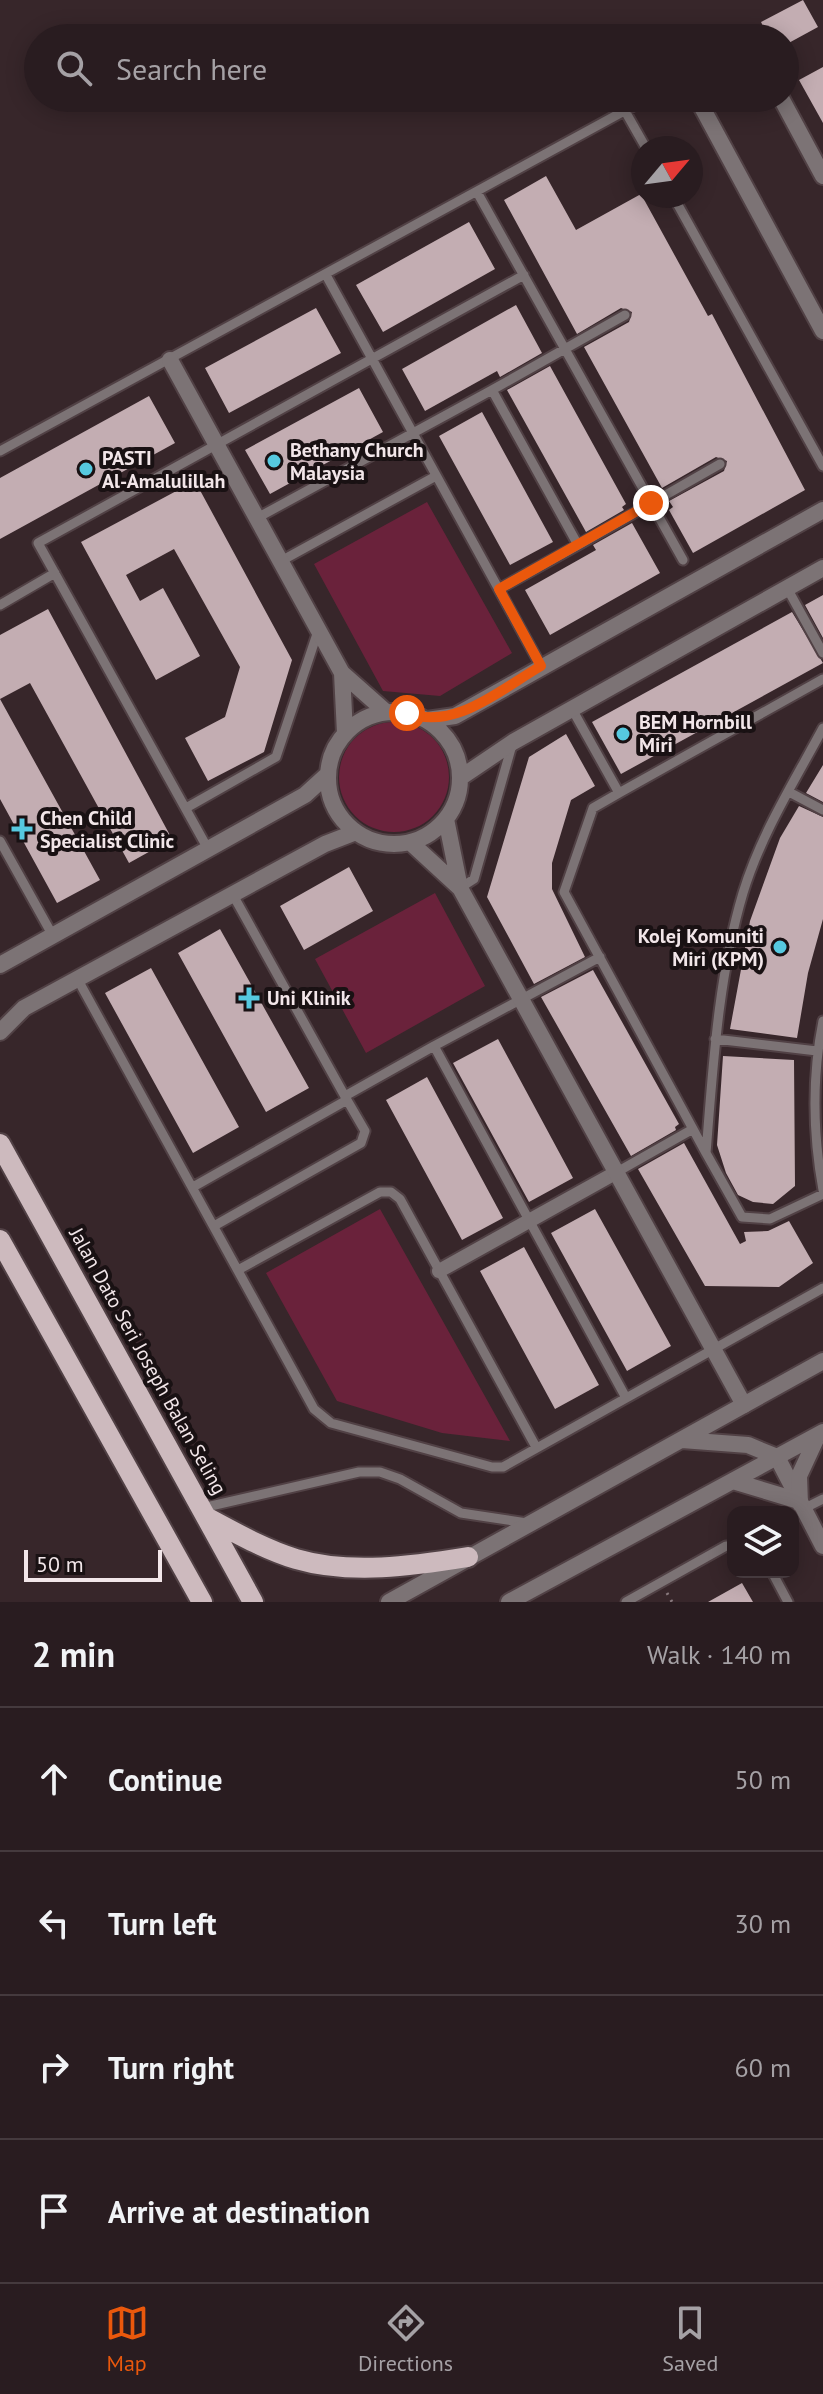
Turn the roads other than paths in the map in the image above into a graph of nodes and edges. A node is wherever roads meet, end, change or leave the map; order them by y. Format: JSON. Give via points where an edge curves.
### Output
{"nodes":[{"id":1,"x":623,"y":112,"type":"edge"},
{"id":2,"x":626,"y":112,"type":"edge"},
{"id":3,"x":705,"y":112,"type":"edge"},
{"id":4,"x":789,"y":112,"type":"edge"},
{"id":5,"x":639,"y":136,"type":"edge"},
{"id":6,"x":823,"y":176,"type":"edge"},
{"id":7,"x":477,"y":192,"type":"junction"},
{"id":8,"x":680,"y":208,"type":"edge"},
{"id":9,"x":326,"y":275,"type":"junction"},
{"id":10,"x":524,"y":275,"type":"junction"},
{"id":11,"x":625,"y":315,"type":"dead end"},
{"id":12,"x":823,"y":331,"type":"edge"},
{"id":13,"x":566,"y":349,"type":"junction"},
{"id":14,"x":371,"y":358,"type":"junction"},
{"id":15,"x":170,"y":360,"type":"junction"},
{"id":16,"x":492,"y":390,"type":"junction"},
{"id":17,"x":412,"y":433,"type":"junction"},
{"id":18,"x":216,"y":443,"type":"junction"},
{"id":19,"x":0,"y":451,"type":"edge"},
{"id":20,"x":720,"y":464,"type":"dead end"},
{"id":21,"x":823,"y":466,"type":"edge"},
{"id":22,"x":436,"y":476,"type":"junction"},
{"id":23,"x":651,"y":503,"type":"junction"},
{"id":24,"x":823,"y":510,"type":"edge"},
{"id":25,"x":257,"y":518,"type":"junction"},
{"id":26,"x":578,"y":545,"type":"junction"},
{"id":27,"x":683,"y":560,"type":"dead end"},
{"id":28,"x":281,"y":561,"type":"junction"},
{"id":29,"x":823,"y":568,"type":"edge"},
{"id":30,"x":55,"y":573,"type":"junction"},
{"id":31,"x":787,"y":588,"type":"junction"},
{"id":32,"x":499,"y":589,"type":"junction"},
{"id":33,"x":0,"y":605,"type":"edge"},
{"id":34,"x":318,"y":630,"type":"junction"},
{"id":35,"x":823,"y":653,"type":"edge"},
{"id":36,"x":541,"y":666,"type":"junction"},
{"id":37,"x":342,"y":673,"type":"junction"},
{"id":38,"x":823,"y":679,"type":"edge"},
{"id":39,"x":572,"y":709,"type":"junction"},
{"id":40,"x":386,"y":712,"type":"junction"},
{"id":41,"x":427,"y":720,"type":"junction"},
{"id":42,"x":823,"y":728,"type":"edge"},
{"id":43,"x":345,"y":733,"type":"junction"},
{"id":44,"x":513,"y":742,"type":"junction"},
{"id":45,"x":328,"y":774,"type":"junction"},
{"id":46,"x":460,"y":778,"type":"junction"},
{"id":47,"x":789,"y":792,"type":"junction"},
{"id":48,"x":619,"y":793,"type":"junction"},
{"id":49,"x":186,"y":808,"type":"junction"},
{"id":50,"x":823,"y":810,"type":"edge"},
{"id":51,"x":446,"y":819,"type":"junction"},
{"id":52,"x":356,"y":832,"type":"junction"},
{"id":53,"x":0,"y":841,"type":"edge"},
{"id":54,"x":410,"y":842,"type":"junction"},
{"id":55,"x":208,"y":849,"type":"junction"},
{"id":56,"x":460,"y":888,"type":"junction"},
{"id":57,"x":233,"y":895,"type":"junction"},
{"id":58,"x":53,"y":936,"type":"junction"},
{"id":59,"x":600,"y":957,"type":"junction"},
{"id":60,"x":0,"y":965,"type":"edge"},
{"id":61,"x":78,"y":980,"type":"junction"},
{"id":62,"x":523,"y":1000,"type":"junction"},
{"id":63,"x":823,"y":1021,"type":"edge"},
{"id":64,"x":0,"y":1032,"type":"edge"},
{"id":65,"x":715,"y":1039,"type":"junction"},
{"id":66,"x":434,"y":1046,"type":"junction"},
{"id":67,"x":817,"y":1051,"type":"junction"},
{"id":68,"x":346,"y":1098,"type":"junction"},
{"id":69,"x":693,"y":1129,"type":"junction"},
{"id":70,"x":819,"y":1130,"type":"edge"},
{"id":71,"x":0,"y":1144,"type":"edge"},
{"id":72,"x":706,"y":1153,"type":"junction"},
{"id":73,"x":617,"y":1172,"type":"junction"},
{"id":74,"x":193,"y":1187,"type":"junction"},
{"id":75,"x":823,"y":1192,"type":"edge"},
{"id":76,"x":529,"y":1220,"type":"junction"},
{"id":77,"x":214,"y":1226,"type":"junction"},
{"id":78,"x":0,"y":1240,"type":"edge"},
{"id":79,"x":238,"y":1270,"type":"junction"},
{"id":80,"x":439,"y":1271,"type":"junction"},
{"id":81,"x":823,"y":1288,"type":"edge"},
{"id":82,"x":713,"y":1347,"type":"junction"},
{"id":83,"x":823,"y":1361,"type":"edge"},
{"id":84,"x":625,"y":1396,"type":"junction"},
{"id":85,"x":744,"y":1405,"type":"junction"},
{"id":86,"x":820,"y":1433,"type":"edge"},
{"id":87,"x":680,"y":1440,"type":"junction"},
{"id":88,"x":536,"y":1447,"type":"junction"},
{"id":89,"x":777,"y":1457,"type":"junction"},
{"id":90,"x":733,"y":1481,"type":"junction"},
{"id":91,"x":823,"y":1499,"type":"edge"},
{"id":92,"x":801,"y":1505,"type":"junction"},
{"id":93,"x":204,"y":1512,"type":"junction"},
{"id":94,"x":530,"y":1523,"type":"junction"},
{"id":95,"x":727,"y":1546,"type":"edge"},
{"id":96,"x":823,"y":1546,"type":"edge"},
{"id":97,"x":468,"y":1557,"type":"junction"},
{"id":98,"x":775,"y":1578,"type":"edge"},
{"id":99,"x":202,"y":1602,"type":"edge"},
{"id":100,"x":253,"y":1602,"type":"edge"},
{"id":101,"x":389,"y":1602,"type":"edge"},
{"id":102,"x":509,"y":1602,"type":"edge"},
{"id":103,"x":626,"y":1602,"type":"edge"},
{"id":104,"x":788,"y":1602,"type":"edge"}],
"edges":[{"from":1,"to":7,"type":"lane"},
{"from":2,"to":5,"type":"lane"},
{"from":3,"to":12,"type":"street"},
{"from":4,"to":6,"type":"street"},
{"from":7,"to":9,"type":"lane"},
{"from":7,"to":10,"type":"lane"},
{"from":8,"to":21,"type":"lane"},
{"from":9,"to":14,"type":"lane"},
{"from":9,"to":15,"type":"lane"},
{"from":10,"to":13,"type":"lane"},
{"from":10,"to":14,"type":"lane"},
{"from":11,"to":13,"type":"lane"},
{"from":13,"to":16,"type":"lane"},
{"from":13,"to":23,"type":"lane"},
{"from":14,"to":17,"type":"lane"},
{"from":14,"to":18,"type":"lane"},
{"from":15,"to":18,"type":"street"},
{"from":15,"to":19,"type":"lane"},
{"from":16,"to":17,"type":"lane"},
{"from":16,"to":26,"type":"lane"},
{"from":17,"to":22,"type":"lane"},
{"from":17,"to":25,"type":"lane"},
{"from":18,"to":25,"type":"street"},
{"from":18,"to":30,"type":"lane","via":[[38,543]]},
{"from":20,"to":23,"type":"lane"},
{"from":22,"to":28,"type":"lane"},
{"from":22,"to":32,"type":"lane"},
{"from":23,"to":26,"type":"lane"},
{"from":23,"to":27,"type":"lane"},
{"from":24,"to":36,"type":"street"},
{"from":25,"to":28,"type":"street"},
{"from":26,"to":32,"type":"lane"},
{"from":28,"to":34,"type":"street"},
{"from":29,"to":31,"type":"street"},
{"from":30,"to":33,"type":"lane"},
{"from":30,"to":49,"type":"lane"},
{"from":31,"to":35,"type":"lane"},
{"from":31,"to":39,"type":"street"},
{"from":32,"to":36,"type":"lane"},
{"from":34,"to":37,"type":"street"},
{"from":34,"to":49,"type":"lane","via":[[276,757]]},
{"from":36,"to":41,"type":"street","via":[[455,716]]},
{"from":37,"to":40,"type":"street"},
{"from":37,"to":43,"type":"street"},
{"from":38,"to":48,"type":"lane"},
{"from":39,"to":44,"type":"street"},
{"from":39,"to":48,"type":"lane"},
{"from":40,"to":41,"type":"street"},
{"from":40,"to":43,"type":"street","via":[[371,715]]},
{"from":41,"to":46,"type":"street","via":[[445,735]]},
{"from":42,"to":47,"type":"lane"},
{"from":43,"to":45,"type":"street"},
{"from":44,"to":46,"type":"street"},
{"from":44,"to":56,"type":"lane","via":[[474,879]]},
{"from":45,"to":52,"type":"street","via":[[331,796]]},
{"from":45,"to":55,"type":"street","via":[[305,795]]},
{"from":46,"to":51,"type":"street"},
{"from":47,"to":50,"type":"lane"},
{"from":47,"to":65,"type":"lane","via":[[774,814],[744,893]]},
{"from":48,"to":59,"type":"lane","via":[[593,808],[564,892]]},
{"from":49,"to":55,"type":"lane"},
{"from":51,"to":54,"type":"street"},
{"from":51,"to":56,"type":"street"},
{"from":52,"to":54,"type":"street","via":[[382,842]]},
{"from":52,"to":57,"type":"street"},
{"from":53,"to":58,"type":"lane"},
{"from":54,"to":56,"type":"street"},
{"from":55,"to":58,"type":"street"},
{"from":56,"to":62,"type":"street"},
{"from":57,"to":61,"type":"street"},
{"from":57,"to":68,"type":"lane"},
{"from":58,"to":60,"type":"street"},
{"from":59,"to":62,"type":"lane"},
{"from":59,"to":69,"type":"lane"},
{"from":61,"to":64,"type":"street","via":[[24,1008]]},
{"from":61,"to":74,"type":"lane"},
{"from":62,"to":66,"type":"lane"},
{"from":62,"to":73,"type":"street"},
{"from":63,"to":67,"type":"lane"},
{"from":65,"to":67,"type":"lane"},
{"from":65,"to":72,"type":"lane"},
{"from":66,"to":68,"type":"lane"},
{"from":66,"to":76,"type":"lane"},
{"from":67,"to":70,"type":"lane"},
{"from":68,"to":74,"type":"lane"},
{"from":68,"to":77,"type":"lane","via":[[365,1131],[361,1143]]},
{"from":69,"to":72,"type":"lane"},
{"from":69,"to":73,"type":"lane"},
{"from":70,"to":75,"type":"lane"},
{"from":71,"to":93,"type":"main road","name":"Jalan Dato Seri Joseph Balan Seling"},
{"from":72,"to":75,"type":"lane","via":[[742,1217],[770,1219]]},
{"from":73,"to":76,"type":"street"},
{"from":73,"to":82,"type":"street"},
{"from":74,"to":77,"type":"lane"},
{"from":76,"to":80,"type":"street"},
{"from":76,"to":84,"type":"lane"},
{"from":77,"to":79,"type":"lane"},
{"from":78,"to":99,"type":"main road"},
{"from":79,"to":80,"type":"lane","via":[[380,1192],[391,1192],[400,1199]]},
{"from":79,"to":88,"type":"lane","via":[[322,1418],[492,1467],[503,1467]]},
{"from":80,"to":88,"type":"lane"},
{"from":81,"to":82,"type":"lane"},
{"from":82,"to":84,"type":"lane"},
{"from":82,"to":85,"type":"street"},
{"from":83,"to":85,"type":"street"},
{"from":84,"to":88,"type":"lane"},
{"from":85,"to":87,"type":"street"},
{"from":86,"to":89,"type":"street"},
{"from":86,"to":92,"type":"street","via":[[799,1476]]},
{"from":87,"to":89,"type":"street","via":[[748,1445]]},
{"from":87,"to":94,"type":"street"},
{"from":89,"to":90,"type":"street"},
{"from":89,"to":92,"type":"street"},
{"from":90,"to":92,"type":"street"},
{"from":90,"to":102,"type":"street"},
{"from":91,"to":92,"type":"lane"},
{"from":92,"to":96,"type":"street"},
{"from":93,"to":94,"type":"lane","via":[[359,1472],[380,1472],[461,1513]]},
{"from":93,"to":97,"type":"main road","via":[[259,1546],[299,1560],[408,1566]]},
{"from":93,"to":100,"type":"main road","name":"Jalan Dato Seri Joseph Balan Seling"},
{"from":94,"to":97,"type":"street"},
{"from":95,"to":103,"type":"lane"},
{"from":97,"to":101,"type":"street"},
{"from":98,"to":104,"type":"lane"}]}
